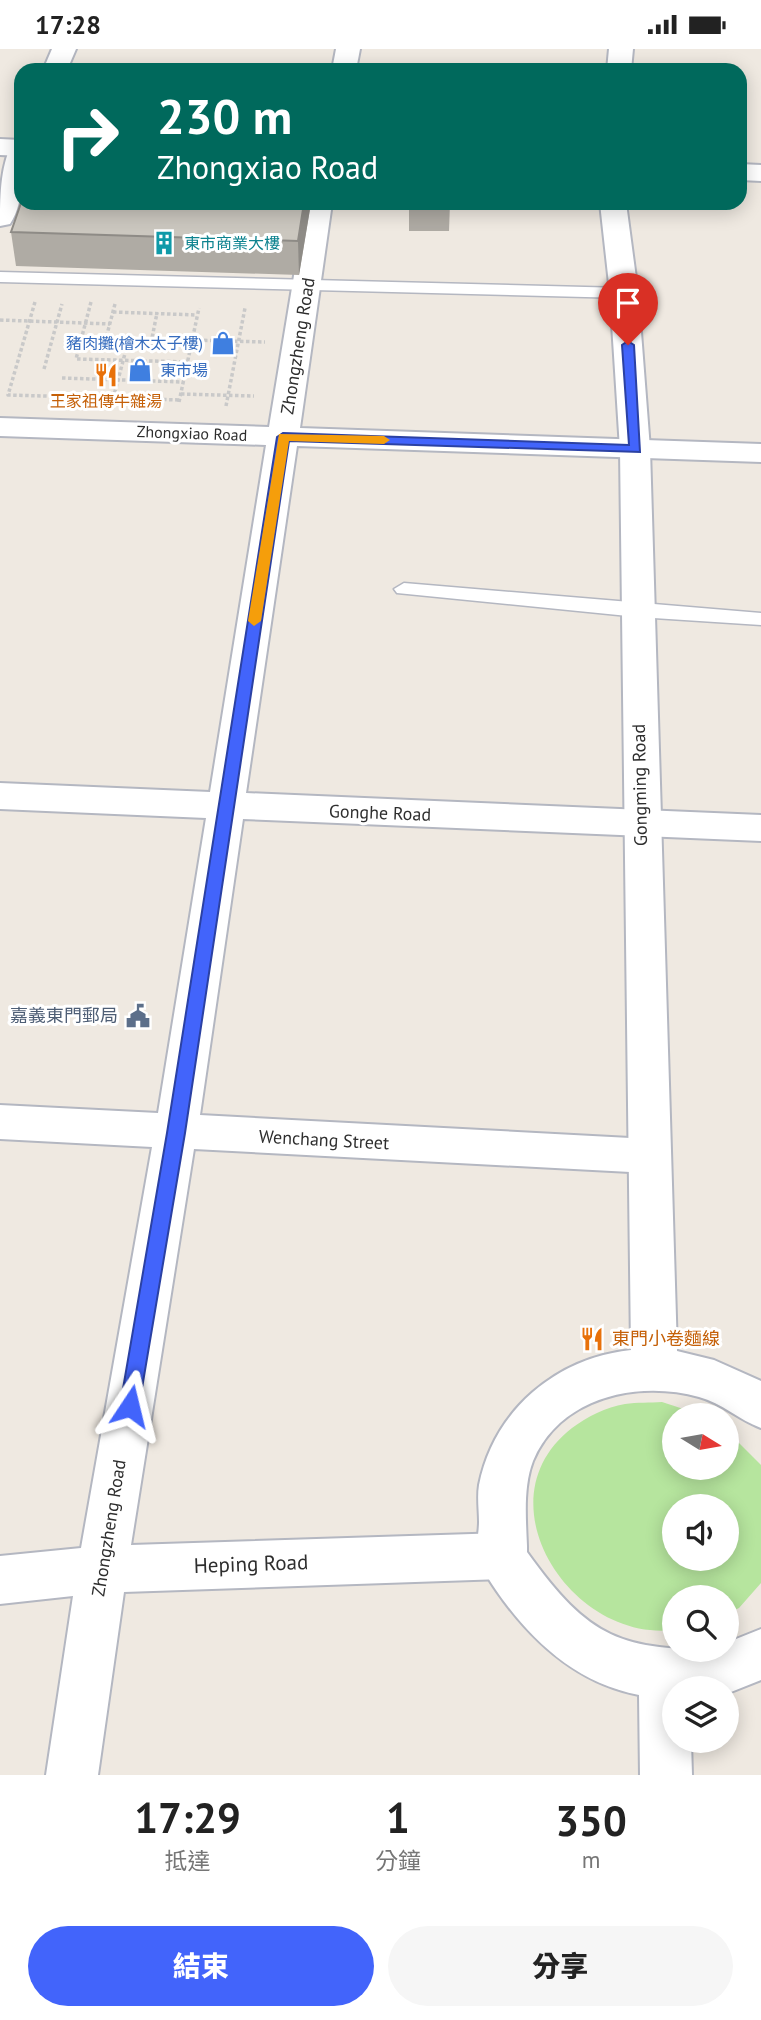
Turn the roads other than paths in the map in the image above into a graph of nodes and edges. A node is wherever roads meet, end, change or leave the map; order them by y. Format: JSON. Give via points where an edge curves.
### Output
{"nodes":[{"id":1,"x":14,"y":172,"type":"edge"},
{"id":2,"x":319,"y":210,"type":"edge"},
{"id":3,"x":614,"y":210,"type":"edge"},
{"id":4,"x":0,"y":218,"type":"edge"},
{"id":5,"x":0,"y":277,"type":"edge"},
{"id":6,"x":308,"y":286,"type":"junction"},
{"id":7,"x":624,"y":293,"type":"junction"},
{"id":8,"x":0,"y":427,"type":"edge"},
{"id":9,"x":283,"y":437,"type":"junction"},
{"id":10,"x":635,"y":449,"type":"junction"},
{"id":11,"x":761,"y":453,"type":"edge"},
{"id":12,"x":404,"y":589,"type":"dead end"},
{"id":13,"x":638,"y":611,"type":"junction"},
{"id":14,"x":761,"y":619,"type":"edge"},
{"id":15,"x":0,"y":796,"type":"edge"},
{"id":16,"x":226,"y":806,"type":"junction"},
{"id":17,"x":641,"y":824,"type":"junction"},
{"id":18,"x":761,"y":828,"type":"edge"},
{"id":19,"x":0,"y":1122,"type":"edge"},
{"id":20,"x":176,"y":1133,"type":"junction"},
{"id":21,"x":649,"y":1156,"type":"junction"},
{"id":22,"x":654,"y":1368,"type":"junction"},
{"id":23,"x":761,"y":1408,"type":"edge"},
{"id":24,"x":502,"y":1556,"type":"junction"},
{"id":25,"x":102,"y":1569,"type":"junction"},
{"id":26,"x":0,"y":1580,"type":"edge"},
{"id":27,"x":761,"y":1654,"type":"edge"},
{"id":28,"x":664,"y":1676,"type":"joint"},
{"id":29,"x":666,"y":1753,"type":"edge"},
{"id":30,"x":72,"y":1775,"type":"edge"},
{"id":31,"x":666,"y":1775,"type":"edge"}],
"edges":[{"from":1,"to":4,"type":"street"},
{"from":2,"to":6,"type":"street","name":"Zhongzheng Road"},
{"from":3,"to":7,"type":"street","name":"Gongming Road"},
{"from":5,"to":6,"type":"lane"},
{"from":6,"to":7,"type":"lane"},
{"from":6,"to":9,"type":"street","name":"Zhongzheng Road"},
{"from":7,"to":10,"type":"street","name":"Gongming Road"},
{"from":8,"to":9,"type":"street","name":"Zhongxiao Road"},
{"from":9,"to":10,"type":"street","name":"Zhongxiao Road"},
{"from":9,"to":16,"type":"street","name":"Zhongzheng Road"},
{"from":10,"to":11,"type":"street","name":"Zhongxiao Road"},
{"from":10,"to":13,"type":"street","name":"Gongming Road"},
{"from":12,"to":13,"type":"lane"},
{"from":13,"to":14,"type":"lane"},
{"from":13,"to":17,"type":"street","name":"Gongming Road"},
{"from":15,"to":16,"type":"street","name":"Gonghe Road"},
{"from":16,"to":17,"type":"street","name":"Gonghe Road"},
{"from":16,"to":20,"type":"street","name":"Zhongzheng Road"},
{"from":17,"to":18,"type":"street","name":"Gonghe Road"},
{"from":17,"to":21,"type":"street","name":"Gongming Road"},
{"from":19,"to":20,"type":"street","name":"Wenchang Street"},
{"from":20,"to":21,"type":"street","name":"Wenchang Street"},
{"from":20,"to":25,"type":"street","name":"Zhongzheng Road"},
{"from":21,"to":22,"type":"street","name":"Gongming Road"},
{"from":22,"to":23,"type":"street","via":[[702,1376],[747,1396]]},
{"from":22,"to":24,"type":"street","via":[[611,1373],[572,1388],[540,1412],[516,1445],[503,1485]]},
{"from":24,"to":25,"type":"street","name":"Heping Road"},
{"from":24,"to":28,"type":"street","via":[[538,1609],[573,1643],[616,1665]]},
{"from":25,"to":26,"type":"street","name":"Heping Road"},
{"from":25,"to":30,"type":"street","name":"Zhongzheng Road"},
{"from":27,"to":28,"type":"street","via":[[705,1675]]},
{"from":29,"to":31,"type":"street"}]}
